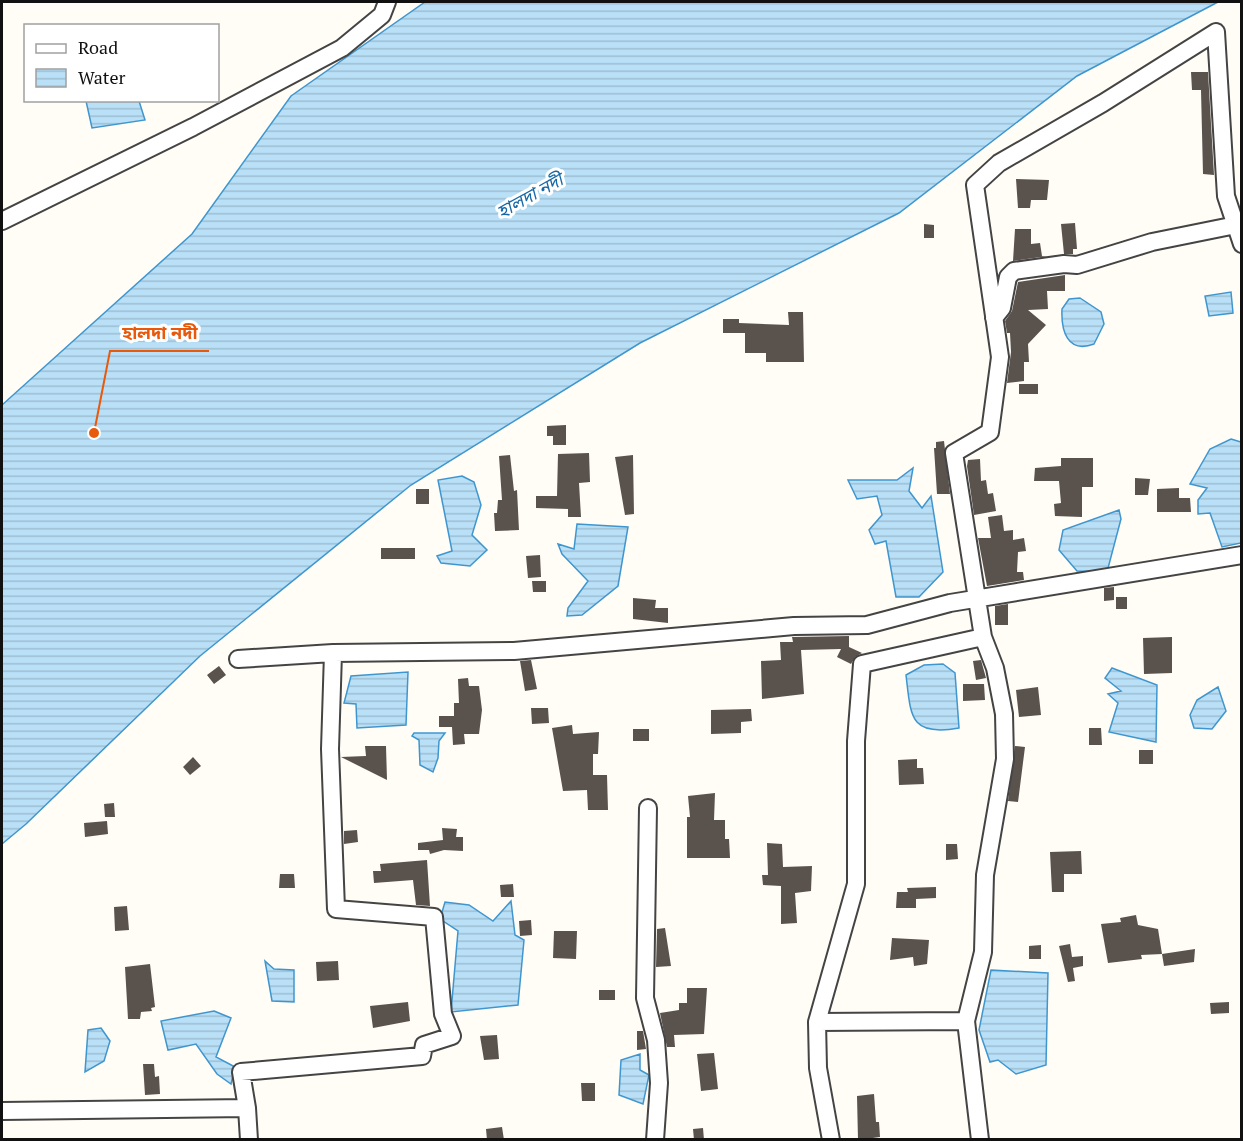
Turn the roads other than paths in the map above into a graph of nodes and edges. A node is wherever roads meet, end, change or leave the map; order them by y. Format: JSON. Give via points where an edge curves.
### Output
{"nodes":[{"id":1,"x":387,"y":2,"type":"edge"},
{"id":2,"x":2,"y":221,"type":"edge"},
{"id":3,"x":1236,"y":225,"type":"junction"},
{"id":4,"x":1242,"y":244,"type":"edge"},
{"id":5,"x":994,"y":318,"type":"junction"},
{"id":6,"x":1242,"y":555,"type":"edge"},
{"id":7,"x":978,"y":599,"type":"junction"},
{"id":8,"x":982,"y":637,"type":"junction"},
{"id":9,"x":333,"y":653,"type":"junction"},
{"id":10,"x":238,"y":659,"type":"dead end"},
{"id":11,"x":648,"y":808,"type":"dead end"},
{"id":12,"x":966,"y":1021,"type":"junction"},
{"id":13,"x":817,"y":1022,"type":"junction"},
{"id":14,"x":248,"y":1108,"type":"junction"},
{"id":15,"x":2,"y":1111,"type":"edge"},
{"id":16,"x":249,"y":1140,"type":"edge"},
{"id":17,"x":655,"y":1140,"type":"edge"},
{"id":18,"x":831,"y":1140,"type":"edge"},
{"id":19,"x":980,"y":1140,"type":"edge"}],
"edges":[{"from":1,"to":2,"type":"street","via":[[382,15],[342,48]]},
{"from":3,"to":4,"type":"street"},
{"from":3,"to":5,"type":"street","via":[[1152,242],[1077,265],[1014,271],[1008,277],[1002,308]]},
{"from":3,"to":5,"type":"street","via":[[1226,196],[1215,32],[999,163],[975,185]]},
{"from":5,"to":7,"type":"street","via":[[1000,357],[990,432],[954,453]]},
{"from":6,"to":7,"type":"street"},
{"from":7,"to":8,"type":"street"},
{"from":7,"to":9,"type":"street","via":[[867,625],[794,626],[514,651]]},
{"from":8,"to":12,"type":"street","via":[[995,668],[1004,714],[1005,759],[985,875],[983,952]]},
{"from":8,"to":13,"type":"street","via":[[862,664],[856,741],[856,884]]},
{"from":9,"to":10,"type":"street"},
{"from":9,"to":14,"type":"street","via":[[330,749],[336,909],[434,917],[443,1014],[452,1036],[424,1046],[422,1056],[241,1072]]},
{"from":11,"to":17,"type":"street","via":[[645,998],[656,1040]]},
{"from":12,"to":13,"type":"street"},
{"from":12,"to":19,"type":"street"},
{"from":13,"to":18,"type":"street","via":[[818,1068]]},
{"from":14,"to":15,"type":"street"},
{"from":14,"to":16,"type":"street"}]}
